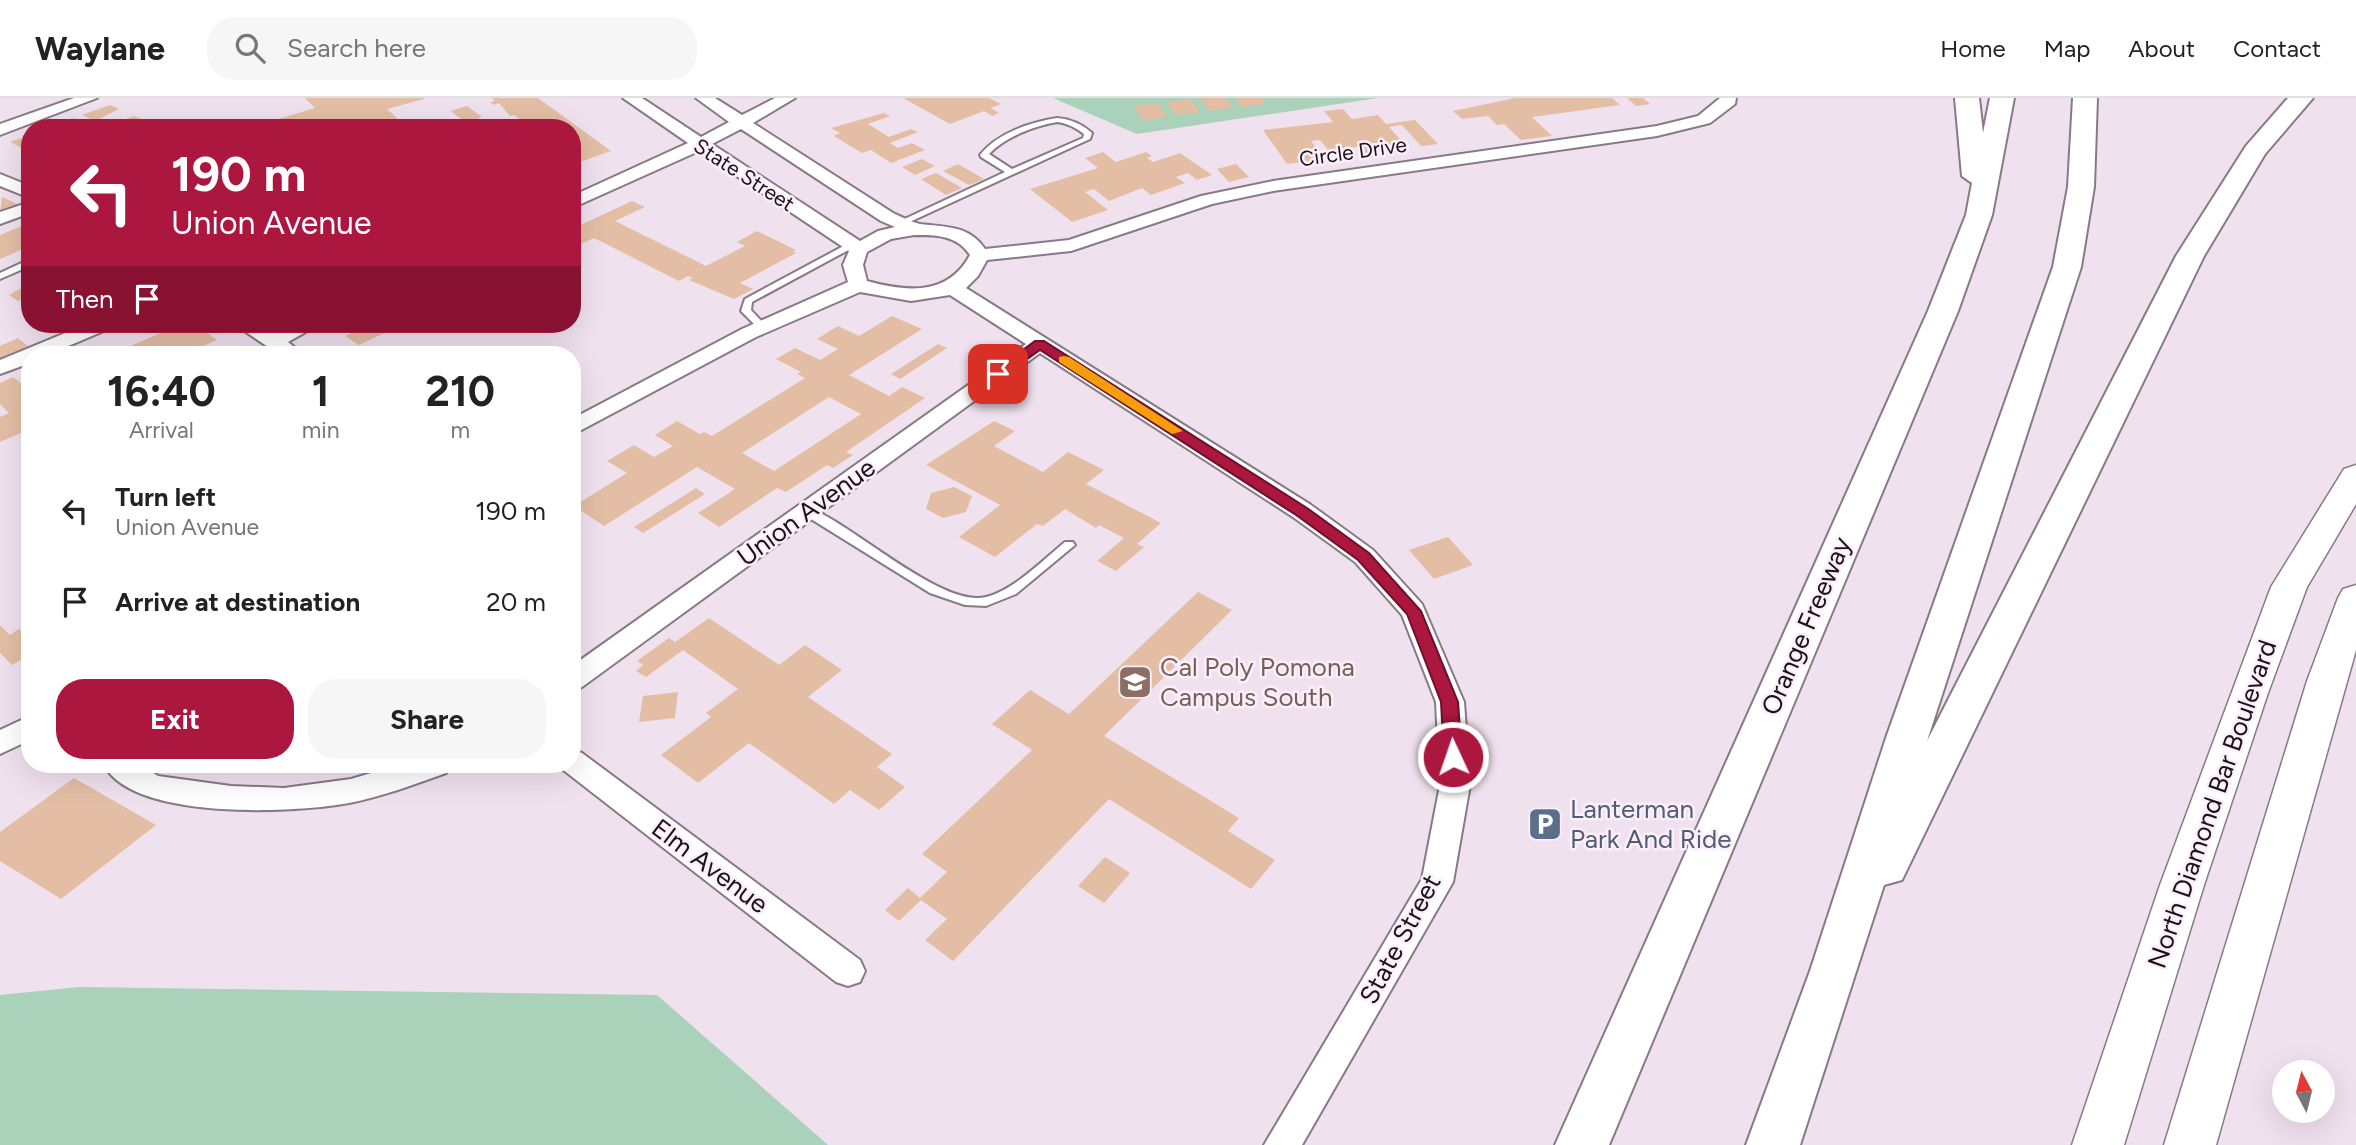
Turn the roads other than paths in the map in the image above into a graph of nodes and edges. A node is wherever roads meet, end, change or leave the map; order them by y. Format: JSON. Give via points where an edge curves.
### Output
{"nodes":[{"id":1,"x":89,"y":98,"type":"edge"},
{"id":2,"x":631,"y":98,"type":"edge"},
{"id":3,"x":704,"y":98,"type":"edge"},
{"id":4,"x":788,"y":98,"type":"edge"},
{"id":5,"x":1728,"y":98,"type":"edge"},
{"id":6,"x":1967,"y":98,"type":"edge"},
{"id":7,"x":2002,"y":98,"type":"edge"},
{"id":8,"x":2085,"y":98,"type":"edge"},
{"id":9,"x":2301,"y":98,"type":"edge"},
{"id":10,"x":31,"y":119,"type":"edge"},
{"id":11,"x":21,"y":122,"type":"edge"},
{"id":12,"x":742,"y":123,"type":"junction"},
{"id":13,"x":0,"y":130,"type":"edge"},
{"id":14,"x":698,"y":145,"type":"junction"},
{"id":15,"x":1012,"y":173,"type":"junction"},
{"id":16,"x":0,"y":180,"type":"edge"},
{"id":17,"x":21,"y":189,"type":"edge"},
{"id":18,"x":581,"y":199,"type":"edge"},
{"id":19,"x":21,"y":210,"type":"edge"},
{"id":20,"x":1979,"y":215,"type":"junction"},
{"id":21,"x":0,"y":218,"type":"edge"},
{"id":22,"x":907,"y":226,"type":"junction"},
{"id":23,"x":855,"y":247,"type":"junction"},
{"id":24,"x":980,"y":256,"type":"junction"},
{"id":25,"x":21,"y":266,"type":"edge"},
{"id":26,"x":0,"y":275,"type":"edge"},
{"id":27,"x":858,"y":285,"type":"junction"},
{"id":28,"x":954,"y":289,"type":"junction"},
{"id":29,"x":762,"y":327,"type":"junction"},
{"id":30,"x":83,"y":333,"type":"edge"},
{"id":31,"x":259,"y":333,"type":"edge"},
{"id":32,"x":299,"y":333,"type":"edge"},
{"id":33,"x":1040,"y":344,"type":"junction"},
{"id":34,"x":51,"y":346,"type":"edge"},
{"id":35,"x":280,"y":346,"type":"edge"},
{"id":36,"x":283,"y":346,"type":"edge"},
{"id":37,"x":21,"y":359,"type":"edge"},
{"id":38,"x":0,"y":368,"type":"edge"},
{"id":39,"x":581,"y":423,"type":"edge"},
{"id":40,"x":2356,"y":476,"type":"edge"},
{"id":41,"x":807,"y":511,"type":"junction"},
{"id":42,"x":1069,"y":545,"type":"dead end"},
{"id":43,"x":2356,"y":598,"type":"edge"},
{"id":44,"x":581,"y":674,"type":"edge"},
{"id":45,"x":21,"y":732,"type":"edge"},
{"id":46,"x":0,"y":743,"type":"edge"},
{"id":47,"x":581,"y":768,"type":"edge"},
{"id":48,"x":131,"y":773,"type":"edge"},
{"id":49,"x":410,"y":773,"type":"edge"},
{"id":50,"x":848,"y":971,"type":"dead end"},
{"id":51,"x":1834,"y":971,"type":"junction"},
{"id":52,"x":1282,"y":1145,"type":"edge"},
{"id":53,"x":1582,"y":1145,"type":"edge"},
{"id":54,"x":1773,"y":1145,"type":"edge"},
{"id":55,"x":2098,"y":1145,"type":"edge"},
{"id":56,"x":2190,"y":1145,"type":"edge"}],
"edges":[{"from":1,"to":10,"type":"street"},
{"from":2,"to":14,"type":"street","name":"State Street"},
{"from":3,"to":12,"type":"street","name":"State Street"},
{"from":4,"to":12,"type":"street"},
{"from":5,"to":24,"type":"street","name":"Circle Drive","via":[[1704,120],[1657,131],[1273,186],[1206,200],[1071,245]]},
{"from":6,"to":20,"type":"highway"},
{"from":7,"to":20,"type":"highway","name":"Orange Freeway"},
{"from":8,"to":51,"type":"highway","via":[[2081,187],[2067,267],[1907,738]]},
{"from":9,"to":51,"type":"highway","via":[[2255,151],[2190,256]]},
{"from":11,"to":13,"type":"street"},
{"from":12,"to":14,"type":"street"},
{"from":12,"to":22,"type":"street","name":"State Street"},
{"from":14,"to":18,"type":"street"},
{"from":14,"to":23,"type":"street","name":"State Street"},
{"from":15,"to":15,"type":"lane","via":[[1086,139],[1088,133],[1058,120],[988,146],[984,155]]},
{"from":15,"to":22,"type":"lane"},
{"from":16,"to":17,"type":"street"},
{"from":19,"to":21,"type":"street"},
{"from":20,"to":53,"type":"highway","name":"Orange Freeway","via":[[1943,311]]},
{"from":22,"to":23,"type":"street"},
{"from":22,"to":24,"type":"street","via":[[948,230],[973,241]]},
{"from":23,"to":27,"type":"street"},
{"from":23,"to":29,"type":"lane","via":[[748,301],[746,311]]},
{"from":24,"to":28,"type":"street","via":[[974,274]]},
{"from":25,"to":26,"type":"lane"},
{"from":27,"to":28,"type":"street","via":[[888,294]]},
{"from":27,"to":29,"type":"street"},
{"from":28,"to":33,"type":"street","name":"State Street"},
{"from":29,"to":39,"type":"street"},
{"from":30,"to":34,"type":"street"},
{"from":31,"to":35,"type":"street"},
{"from":32,"to":36,"type":"street"},
{"from":33,"to":41,"type":"street","name":"Union Avenue"},
{"from":33,"to":52,"type":"street","name":"State Street","via":[[1302,511],[1364,556],[1413,611],[1450,702],[1455,785],[1437,882]]},
{"from":37,"to":38,"type":"street"},
{"from":40,"to":55,"type":"main road","name":"North Diamond Bar Boulevard","via":[[2289,587],[2280,610],[2182,885]]},
{"from":41,"to":42,"type":"lane","via":[[934,590],[965,601],[986,602],[1012,591]]},
{"from":41,"to":44,"type":"street","name":"Union Avenue"},
{"from":43,"to":56,"type":"main road","via":[[2326,681]]},
{"from":45,"to":46,"type":"street"},
{"from":47,"to":50,"type":"street","name":"Elm Avenue"},
{"from":48,"to":49,"type":"street","via":[[152,787],[284,800],[351,791]]},
{"from":51,"to":54,"type":"highway"}]}
